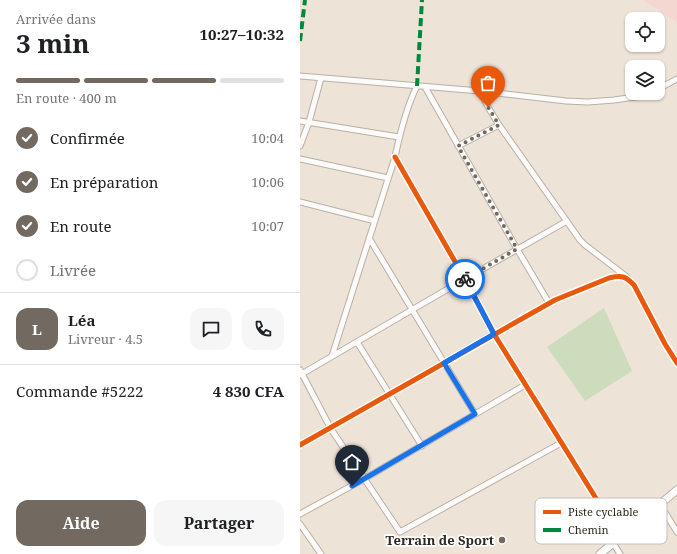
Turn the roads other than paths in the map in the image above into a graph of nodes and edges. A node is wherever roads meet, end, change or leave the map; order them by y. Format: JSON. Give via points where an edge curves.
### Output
{"nodes":[{"id":1,"x":300,"y":76,"type":"edge"},
{"id":2,"x":321,"y":78,"type":"junction"},
{"id":3,"x":677,"y":79,"type":"edge"},
{"id":4,"x":665,"y":85,"type":"edge"},
{"id":5,"x":417,"y":86,"type":"junction"},
{"id":6,"x":425,"y":87,"type":"junction"},
{"id":7,"x":480,"y":91,"type":"junction"},
{"id":8,"x":625,"y":98,"type":"edge"},
{"id":9,"x":300,"y":121,"type":"edge"},
{"id":10,"x":309,"y":122,"type":"junction"},
{"id":11,"x":499,"y":125,"type":"junction"},
{"id":12,"x":399,"y":137,"type":"junction"},
{"id":13,"x":300,"y":146,"type":"edge"},
{"id":14,"x":458,"y":146,"type":"junction"},
{"id":15,"x":395,"y":157,"type":"junction"},
{"id":16,"x":300,"y":159,"type":"edge"},
{"id":17,"x":388,"y":178,"type":"junction"},
{"id":18,"x":300,"y":202,"type":"edge"},
{"id":19,"x":375,"y":221,"type":"junction"},
{"id":20,"x":567,"y":221,"type":"junction"},
{"id":21,"x":369,"y":238,"type":"junction"},
{"id":22,"x":517,"y":249,"type":"junction"},
{"id":23,"x":465,"y":278,"type":"junction"},
{"id":24,"x":628,"y":278,"type":"junction"},
{"id":25,"x":549,"y":303,"type":"junction"},
{"id":26,"x":412,"y":309,"type":"junction"},
{"id":27,"x":494,"y":334,"type":"junction"},
{"id":28,"x":357,"y":342,"type":"junction"},
{"id":29,"x":332,"y":356,"type":"junction"},
{"id":30,"x":444,"y":363,"type":"junction"},
{"id":31,"x":677,"y":363,"type":"edge"},
{"id":32,"x":301,"y":373,"type":"edge"},
{"id":33,"x":525,"y":385,"type":"junction"},
{"id":34,"x":390,"y":394,"type":"junction"},
{"id":35,"x":475,"y":414,"type":"junction"},
{"id":36,"x":331,"y":429,"type":"junction"},
{"id":37,"x":561,"y":443,"type":"junction"},
{"id":38,"x":300,"y":445,"type":"edge"},
{"id":39,"x":422,"y":446,"type":"junction"},
{"id":40,"x":364,"y":479,"type":"junction"},
{"id":41,"x":677,"y":490,"type":"edge"},
{"id":42,"x":596,"y":498,"type":"edge"},
{"id":43,"x":667,"y":498,"type":"edge"},
{"id":44,"x":300,"y":514,"type":"edge"},
{"id":45,"x":667,"y":516,"type":"edge"},
{"id":46,"x":300,"y":524,"type":"edge"},
{"id":47,"x":677,"y":532,"type":"edge"},
{"id":48,"x":612,"y":544,"type":"edge"},
{"id":49,"x":614,"y":544,"type":"edge"},
{"id":50,"x":321,"y":554,"type":"edge"},
{"id":51,"x":600,"y":554,"type":"edge"},
{"id":52,"x":620,"y":554,"type":"edge"}],
"edges":[{"from":1,"to":2,"type":"street"},
{"from":2,"to":5,"type":"street"},
{"from":2,"to":10,"type":"street"},
{"from":3,"to":4,"type":"street"},
{"from":5,"to":6,"type":"street"},
{"from":5,"to":12,"type":"street"},
{"from":6,"to":7,"type":"street"},
{"from":6,"to":14,"type":"street"},
{"from":7,"to":8,"type":"street","via":[[566,101]]},
{"from":7,"to":11,"type":"street"},
{"from":9,"to":10,"type":"street"},
{"from":10,"to":12,"type":"street"},
{"from":10,"to":13,"type":"street"},
{"from":11,"to":14,"type":"street"},
{"from":11,"to":20,"type":"street"},
{"from":12,"to":15,"type":"street"},
{"from":14,"to":22,"type":"street"},
{"from":15,"to":17,"type":"street"},
{"from":15,"to":23,"type":"street"},
{"from":16,"to":17,"type":"street"},
{"from":17,"to":19,"type":"street"},
{"from":18,"to":19,"type":"street"},
{"from":19,"to":21,"type":"street"},
{"from":20,"to":22,"type":"street"},
{"from":20,"to":24,"type":"street","via":[[580,240]]},
{"from":21,"to":26,"type":"street"},
{"from":21,"to":29,"type":"street"},
{"from":22,"to":23,"type":"street"},
{"from":22,"to":25,"type":"street"},
{"from":23,"to":26,"type":"street"},
{"from":23,"to":27,"type":"street"},
{"from":24,"to":25,"type":"street","via":[[609,278]]},
{"from":24,"to":31,"type":"street"},
{"from":25,"to":27,"type":"street"},
{"from":26,"to":28,"type":"street"},
{"from":26,"to":30,"type":"street"},
{"from":27,"to":30,"type":"street"},
{"from":27,"to":33,"type":"street"},
{"from":28,"to":29,"type":"street"},
{"from":28,"to":34,"type":"street"},
{"from":29,"to":32,"type":"street"},
{"from":30,"to":34,"type":"street"},
{"from":30,"to":35,"type":"street"},
{"from":32,"to":36,"type":"street"},
{"from":33,"to":35,"type":"street"},
{"from":33,"to":37,"type":"street"},
{"from":34,"to":36,"type":"street"},
{"from":34,"to":39,"type":"street"},
{"from":35,"to":39,"type":"street"},
{"from":36,"to":38,"type":"street"},
{"from":36,"to":40,"type":"street"},
{"from":37,"to":40,"type":"street","via":[[400,532]]},
{"from":37,"to":42,"type":"street"},
{"from":39,"to":40,"type":"street"},
{"from":40,"to":44,"type":"street"},
{"from":41,"to":43,"type":"main road"},
{"from":45,"to":47,"type":"street"},
{"from":46,"to":50,"type":"street"},
{"from":48,"to":51,"type":"main road"},
{"from":49,"to":52,"type":"street"}]}
